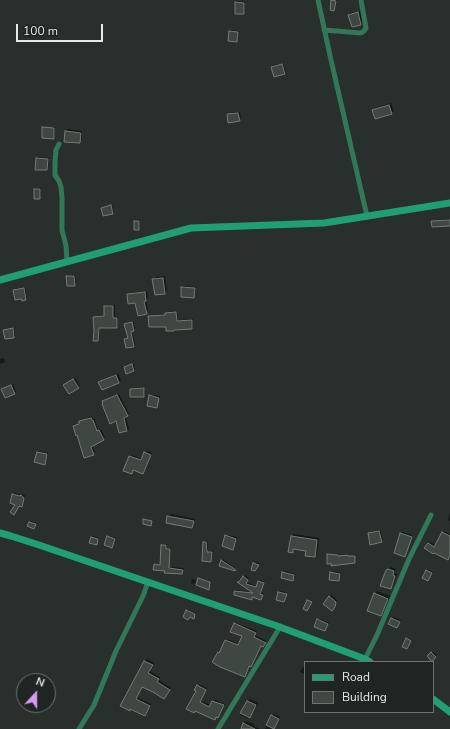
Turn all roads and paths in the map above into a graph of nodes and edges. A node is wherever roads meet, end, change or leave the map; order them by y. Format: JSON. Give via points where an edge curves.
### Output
{"nodes":[{"id":1,"x":318,"y":0,"type":"edge"},
{"id":2,"x":361,"y":0,"type":"edge"},
{"id":3,"x":324,"y":30,"type":"junction"},
{"id":4,"x":59,"y":144,"type":"dead end"},
{"id":5,"x":450,"y":203,"type":"edge"},
{"id":6,"x":368,"y":216,"type":"junction"},
{"id":7,"x":67,"y":261,"type":"junction"},
{"id":8,"x":0,"y":280,"type":"edge"},
{"id":9,"x":431,"y":515,"type":"dead end"},
{"id":10,"x":0,"y":533,"type":"edge"},
{"id":11,"x":148,"y":582,"type":"junction"},
{"id":12,"x":280,"y":628,"type":"junction"},
{"id":13,"x":368,"y":660,"type":"edge"},
{"id":14,"x":434,"y":700,"type":"edge"},
{"id":15,"x":450,"y":712,"type":"edge"},
{"id":16,"x":79,"y":729,"type":"edge"},
{"id":17,"x":218,"y":729,"type":"edge"}],
"edges":[{"from":1,"to":3,"type":"street"},
{"from":2,"to":3,"type":"street","via":[[366,28],[364,31],[361,33]]},
{"from":3,"to":6,"type":"street"},
{"from":4,"to":7,"type":"street","via":[[56,150],[55,175],[59,181],[62,198],[62,230]]},
{"from":5,"to":6,"type":"main road"},
{"from":6,"to":7,"type":"main road","via":[[324,223],[191,228]]},
{"from":7,"to":8,"type":"main road"},
{"from":9,"to":13,"type":"street","via":[[409,559]]},
{"from":10,"to":11,"type":"main road"},
{"from":11,"to":12,"type":"main road"},
{"from":11,"to":16,"type":"street","via":[[94,705]]},
{"from":12,"to":13,"type":"main road"},
{"from":12,"to":17,"type":"street"},
{"from":14,"to":15,"type":"main road"}]}
